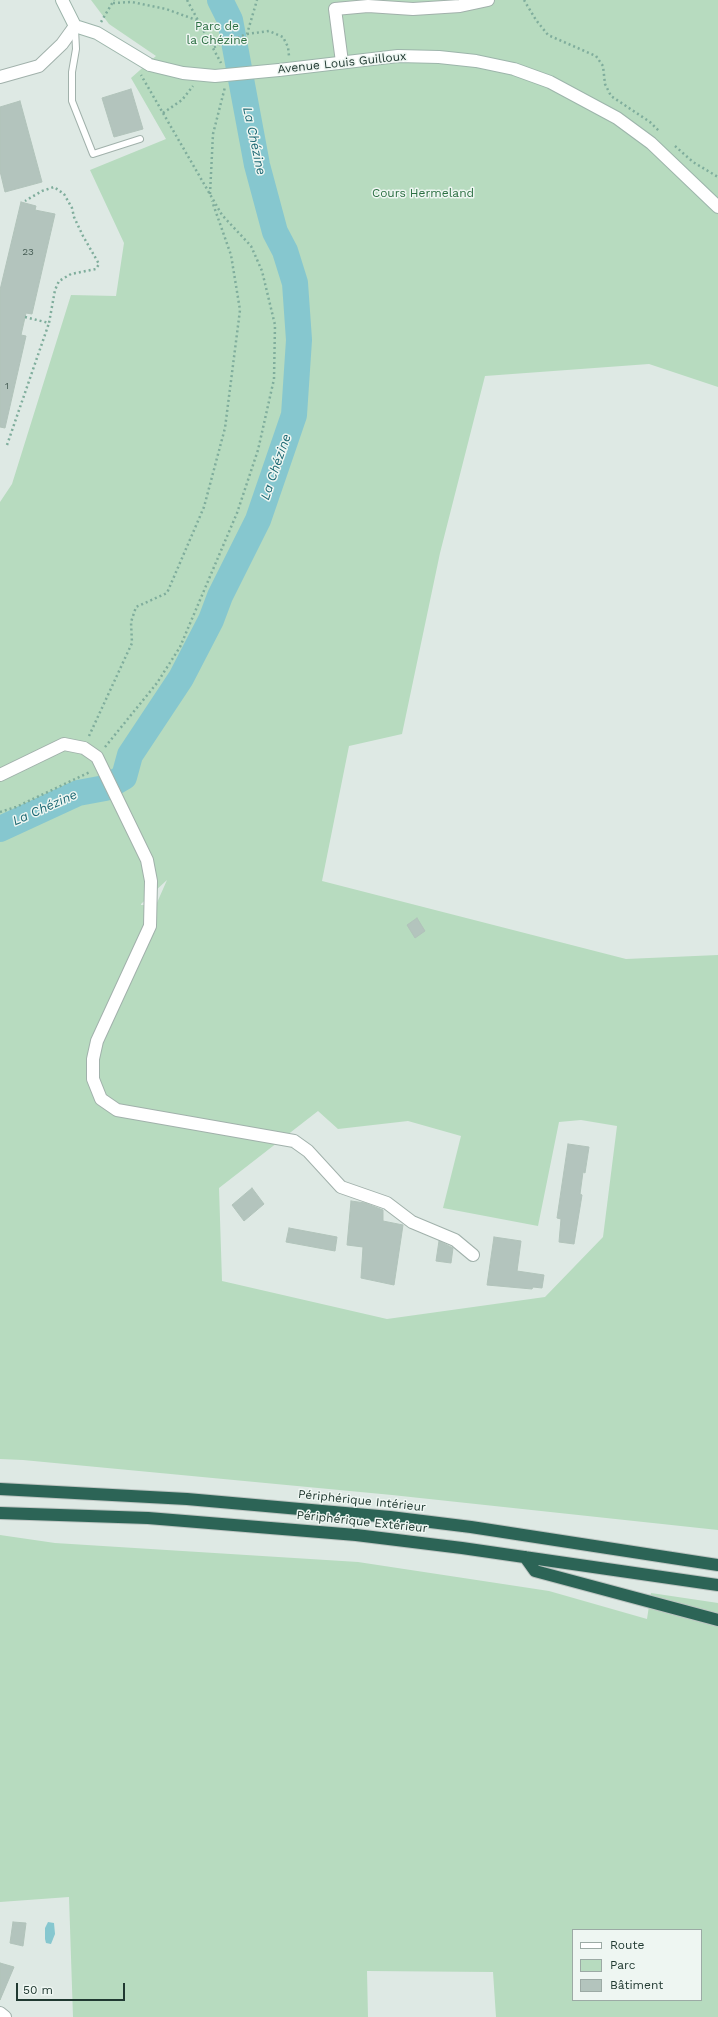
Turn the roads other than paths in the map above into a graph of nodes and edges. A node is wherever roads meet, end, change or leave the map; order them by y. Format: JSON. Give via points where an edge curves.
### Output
{"nodes":[{"id":1,"x":62,"y":0,"type":"edge"},
{"id":2,"x":488,"y":0,"type":"edge"},
{"id":3,"x":75,"y":26,"type":"junction"},
{"id":4,"x":342,"y":62,"type":"junction"},
{"id":5,"x":0,"y":77,"type":"edge"},
{"id":6,"x":140,"y":139,"type":"dead end"},
{"id":7,"x":718,"y":207,"type":"edge"},
{"id":8,"x":0,"y":775,"type":"edge"},
{"id":9,"x":473,"y":1255,"type":"dead end"},
{"id":10,"x":0,"y":1488,"type":"edge"},
{"id":11,"x":0,"y":1513,"type":"edge"},
{"id":12,"x":525,"y":1557,"type":"junction"},
{"id":13,"x":718,"y":1564,"type":"edge"},
{"id":14,"x":718,"y":1585,"type":"edge"},
{"id":15,"x":718,"y":1620,"type":"edge"},
{"id":16,"x":0,"y":2013,"type":"edge"},
{"id":17,"x":5,"y":2017,"type":"edge"}],
"edges":[{"from":1,"to":3,"type":"street"},
{"from":2,"to":4,"type":"street","via":[[444,7],[413,9],[376,6],[335,10]]},
{"from":3,"to":4,"type":"street","name":"Avenue Louis Guilloux","bridge":true,"via":[[97,33],[150,65],[183,73],[215,76]]},
{"from":3,"to":5,"type":"street","via":[[62,44],[39,66]]},
{"from":3,"to":6,"type":"lane","via":[[72,101],[93,154]]},
{"from":4,"to":7,"type":"street","name":"Avenue Louis Guilloux","via":[[398,56],[439,57],[514,70],[550,82],[617,118],[640,135]]},
{"from":8,"to":9,"type":"street","via":[[64,744],[84,748],[99,762],[147,860],[151,881],[150,926],[98,1042],[93,1059],[93,1079],[101,1098],[117,1110],[294,1141],[308,1151],[341,1187],[387,1203],[412,1222],[455,1240]]},
{"from":10,"to":13,"type":"highway","name":"Périphérique Intérieur","via":[[156,1496],[360,1514],[470,1527]]},
{"from":11,"to":12,"type":"highway","name":"Périphérique Extérieur","via":[[148,1518],[270,1527],[404,1540]]},
{"from":12,"to":14,"type":"highway","name":"Périphérique Extérieur"},
{"from":12,"to":15,"type":"highway","via":[[535,1571]]},
{"from":16,"to":17,"type":"street"}]}
